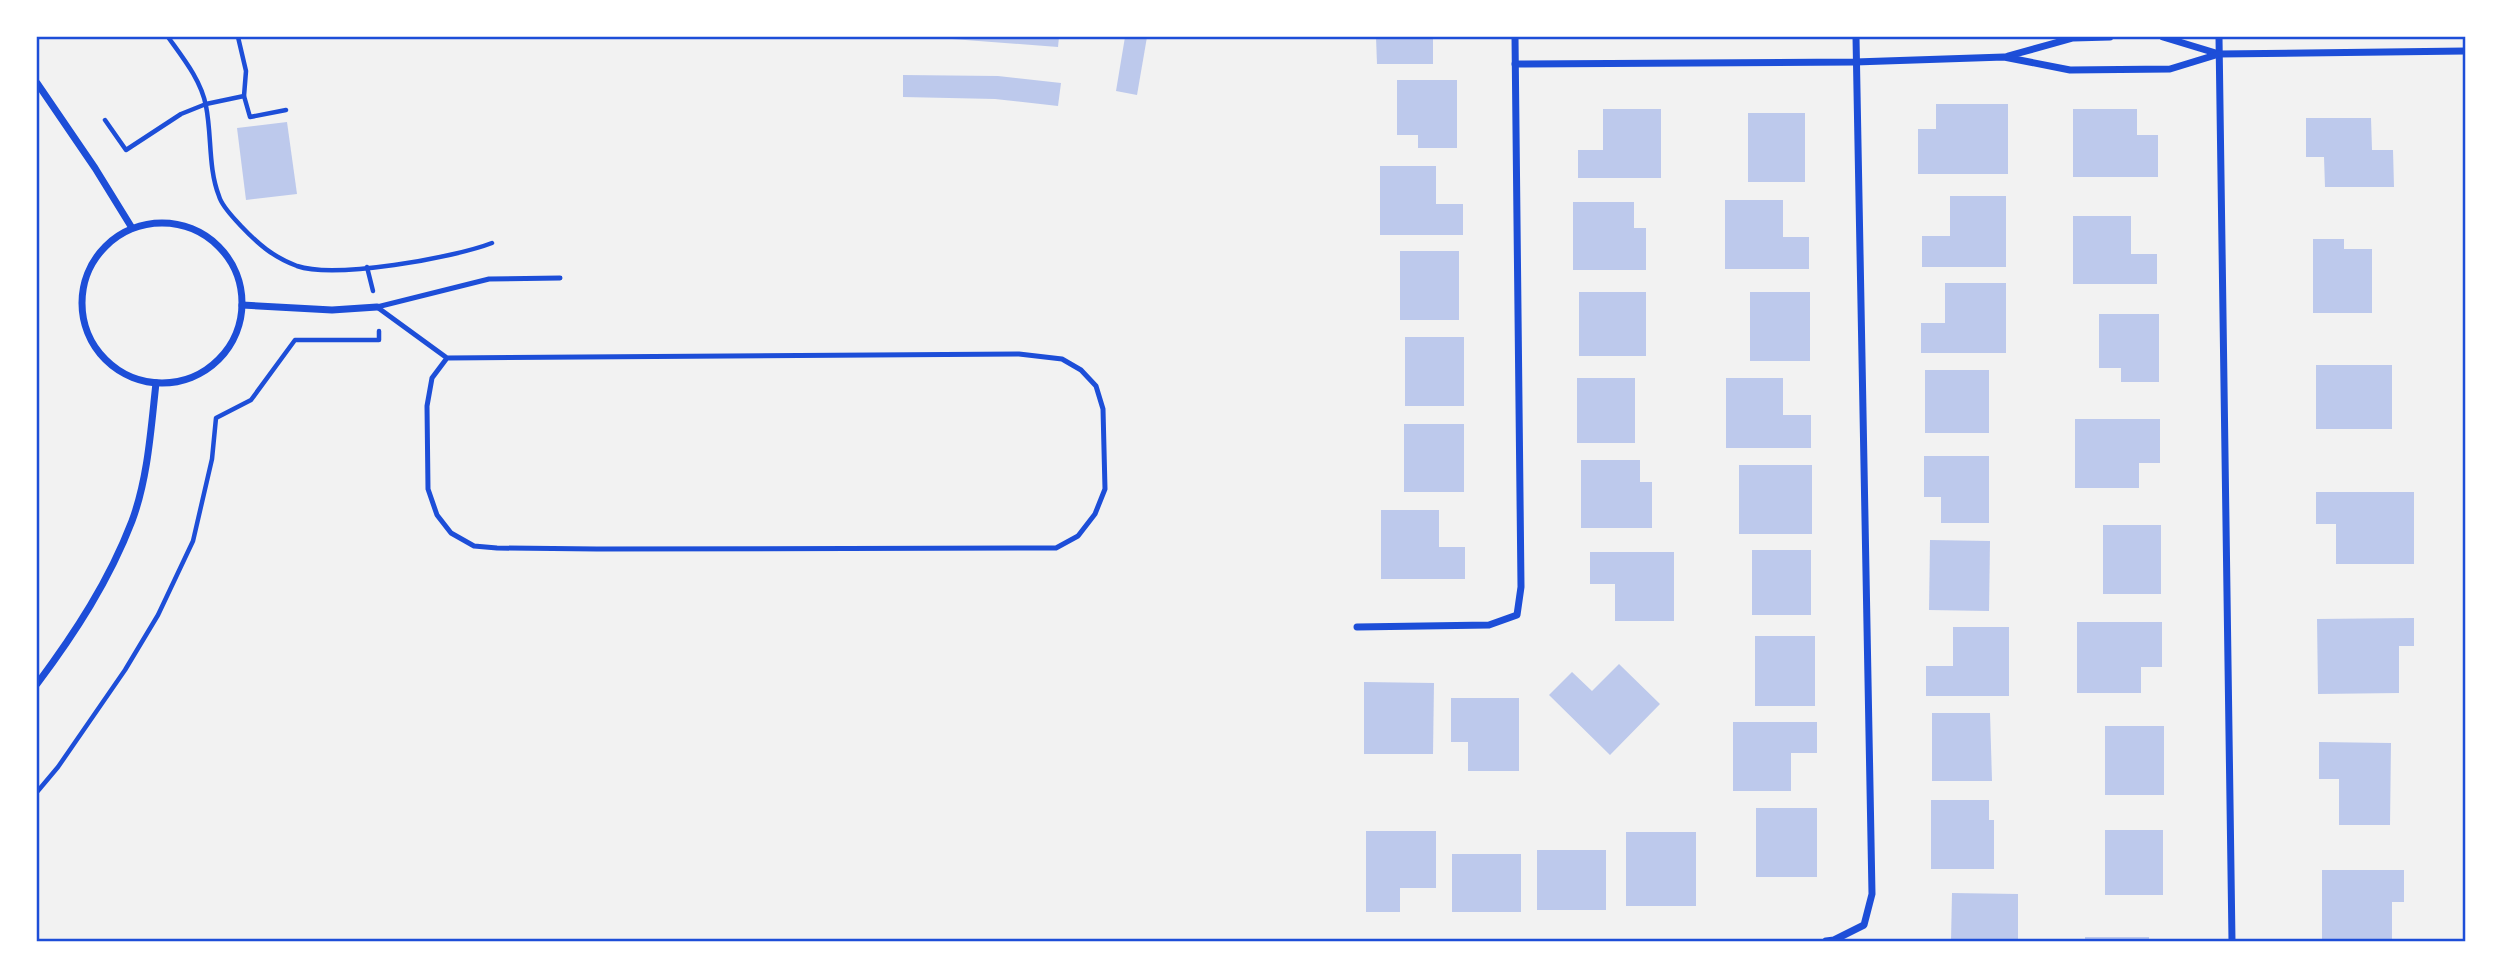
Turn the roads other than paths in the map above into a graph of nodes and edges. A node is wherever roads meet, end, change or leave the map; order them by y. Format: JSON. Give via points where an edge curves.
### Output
{"nodes":[{"id":1,"x":1515,"y":37,"type":"edge"},
{"id":2,"x":1856,"y":37,"type":"edge"},
{"id":3,"x":2110,"y":37,"type":"edge"},
{"id":4,"x":2163,"y":37,"type":"edge"},
{"id":5,"x":2219,"y":37,"type":"edge"},
{"id":6,"x":2465,"y":51,"type":"edge"},
{"id":7,"x":2219,"y":54,"type":"junction"},
{"id":8,"x":2004,"y":57,"type":"junction"},
{"id":9,"x":1856,"y":62,"type":"junction"},
{"id":10,"x":1515,"y":64,"type":"junction"},
{"id":11,"x":37,"y":83,"type":"edge"},
{"id":12,"x":132,"y":228,"type":"junction"},
{"id":13,"x":560,"y":278,"type":"dead end"},
{"id":14,"x":242,"y":305,"type":"junction"},
{"id":15,"x":377,"y":307,"type":"junction"},
{"id":16,"x":447,"y":358,"type":"junction"},
{"id":17,"x":156,"y":383,"type":"junction"},
{"id":18,"x":1357,"y":627,"type":"dead end"},
{"id":19,"x":37,"y":684,"type":"edge"},
{"id":20,"x":1826,"y":941,"type":"edge"},
{"id":21,"x":2232,"y":941,"type":"edge"}],
"edges":[{"from":1,"to":10,"type":"street"},
{"from":2,"to":9,"type":"street"},
{"from":3,"to":8,"type":"street","via":[[2073,38]]},
{"from":4,"to":7,"type":"street"},
{"from":5,"to":7,"type":"street"},
{"from":6,"to":7,"type":"street"},
{"from":7,"to":8,"type":"street","via":[[2170,69],[2070,70]]},
{"from":7,"to":21,"type":"street"},
{"from":8,"to":9,"type":"street"},
{"from":9,"to":10,"type":"street"},
{"from":9,"to":20,"type":"street","via":[[1872,894],[1864,925]]},
{"from":10,"to":18,"type":"street","via":[[1521,587],[1517,615],[1489,625]]},
{"from":11,"to":12,"type":"street"},
{"from":12,"to":14,"type":"street","via":[[158,222],[184,225],[208,236],[227,255],[238,279]]},
{"from":12,"to":17,"type":"street","via":[[109,242],[92,263],[83,288],[83,315],[91,340],[107,361],[130,376]]},
{"from":13,"to":15,"type":"lane","via":[[489,279]]},
{"from":14,"to":15,"type":"street","via":[[332,310]]},
{"from":14,"to":17,"type":"street","via":[[237,331],[224,353],[205,370],[181,381]]},
{"from":15,"to":16,"type":"lane"},
{"from":16,"to":16,"type":"lane","via":[[1018,354],[1062,359],[1081,369],[1096,386],[1103,409],[1105,489],[1095,514],[1078,536],[1056,548],[474,546],[451,533],[437,515],[429,489],[427,406],[432,378]]},
{"from":17,"to":19,"type":"street","via":[[146,461],[132,519],[102,590]]}]}
